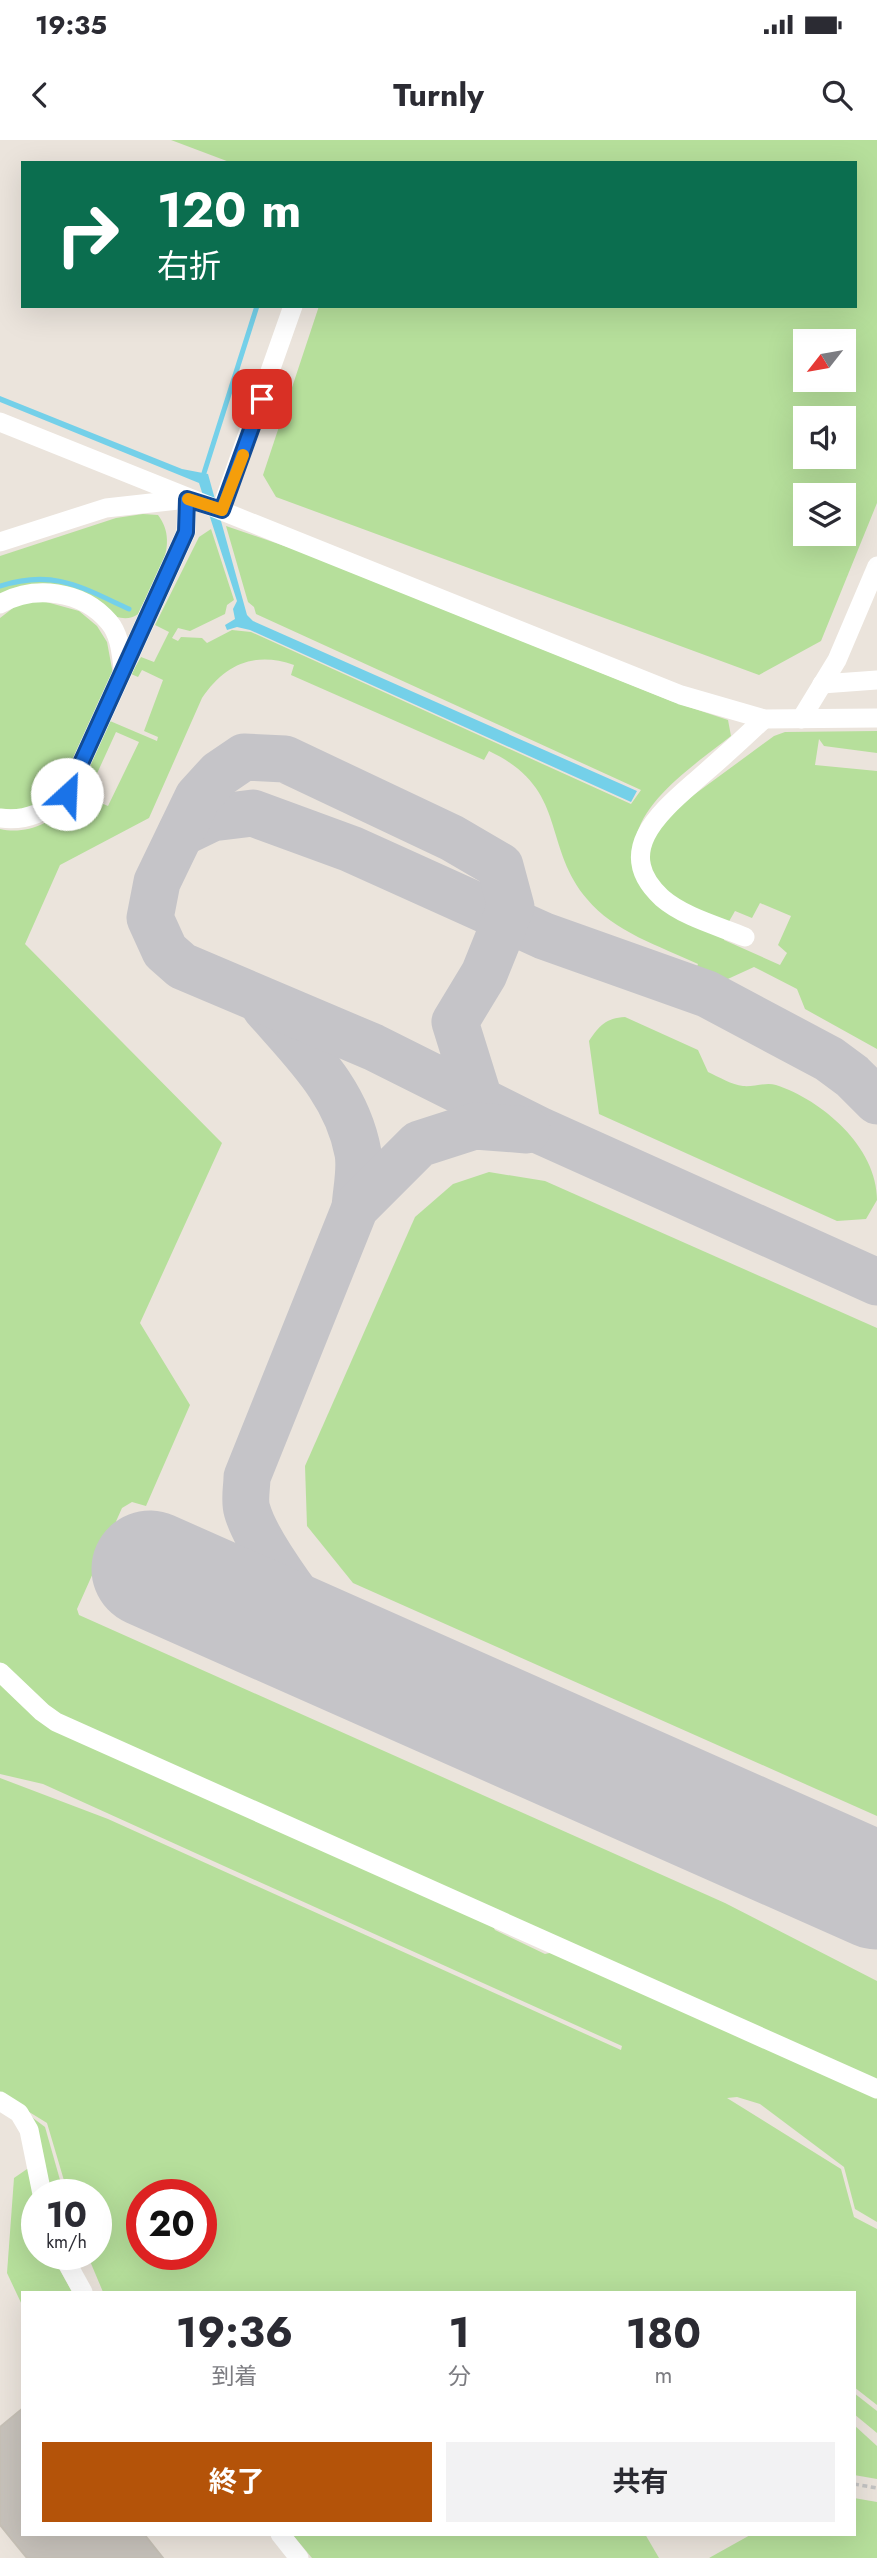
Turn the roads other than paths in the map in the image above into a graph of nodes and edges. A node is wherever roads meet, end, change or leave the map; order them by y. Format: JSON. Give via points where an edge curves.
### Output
{"nodes":[{"id":1,"x":292,"y":308,"type":"edge"},
{"id":2,"x":0,"y":422,"type":"edge"},
{"id":3,"x":194,"y":501,"type":"junction"},
{"id":4,"x":222,"y":510,"type":"junction"},
{"id":5,"x":0,"y":542,"type":"edge"},
{"id":6,"x":877,"y":566,"type":"edge"},
{"id":7,"x":0,"y":604,"type":"edge"},
{"id":8,"x":109,"y":622,"type":"junction"},
{"id":9,"x":146,"y":622,"type":"junction"},
{"id":10,"x":123,"y":670,"type":"junction"},
{"id":11,"x":877,"y":680,"type":"edge"},
{"id":12,"x":822,"y":684,"type":"junction"},
{"id":13,"x":877,"y":718,"type":"edge"},
{"id":14,"x":764,"y":719,"type":"junction"},
{"id":15,"x":801,"y":719,"type":"junction"},
{"id":16,"x":0,"y":818,"type":"edge"},
{"id":17,"x":745,"y":937,"type":"dead end"},
{"id":18,"x":0,"y":1672,"type":"edge"},
{"id":19,"x":877,"y":2089,"type":"edge"},
{"id":20,"x":0,"y":2101,"type":"edge"},
{"id":21,"x":39,"y":2179,"type":"edge"},
{"id":22,"x":71,"y":2270,"type":"edge"},
{"id":23,"x":82,"y":2291,"type":"edge"},
{"id":24,"x":282,"y":2536,"type":"edge"},
{"id":25,"x":299,"y":2558,"type":"edge"}],
"edges":[{"from":1,"to":4,"type":"lane"},
{"from":2,"to":3,"type":"lane"},
{"from":3,"to":4,"type":"lane"},
{"from":3,"to":5,"type":"lane","via":[[106,508]]},
{"from":3,"to":9,"type":"lane","via":[[186,532]]},
{"from":4,"to":14,"type":"lane","via":[[681,695]]},
{"from":6,"to":12,"type":"lane"},
{"from":7,"to":8,"type":"lane","via":[[31,592],[49,592],[71,598]]},
{"from":8,"to":9,"type":"lane","via":[[125,628]]},
{"from":8,"to":10,"type":"lane","via":[[120,643]]},
{"from":9,"to":10,"type":"lane"},
{"from":10,"to":16,"type":"lane","via":[[67,794],[48,810]]},
{"from":11,"to":12,"type":"lane"},
{"from":12,"to":15,"type":"lane"},
{"from":13,"to":15,"type":"lane"},
{"from":14,"to":15,"type":"lane"},
{"from":14,"to":17,"type":"lane","via":[[665,806],[640,848],[643,874],[663,898]]},
{"from":18,"to":19,"type":"lane","via":[[56,1722]]},
{"from":20,"to":21,"type":"lane","via":[[19,2113],[29,2130]]},
{"from":22,"to":23,"type":"lane"},
{"from":24,"to":25,"type":"lane"}]}
